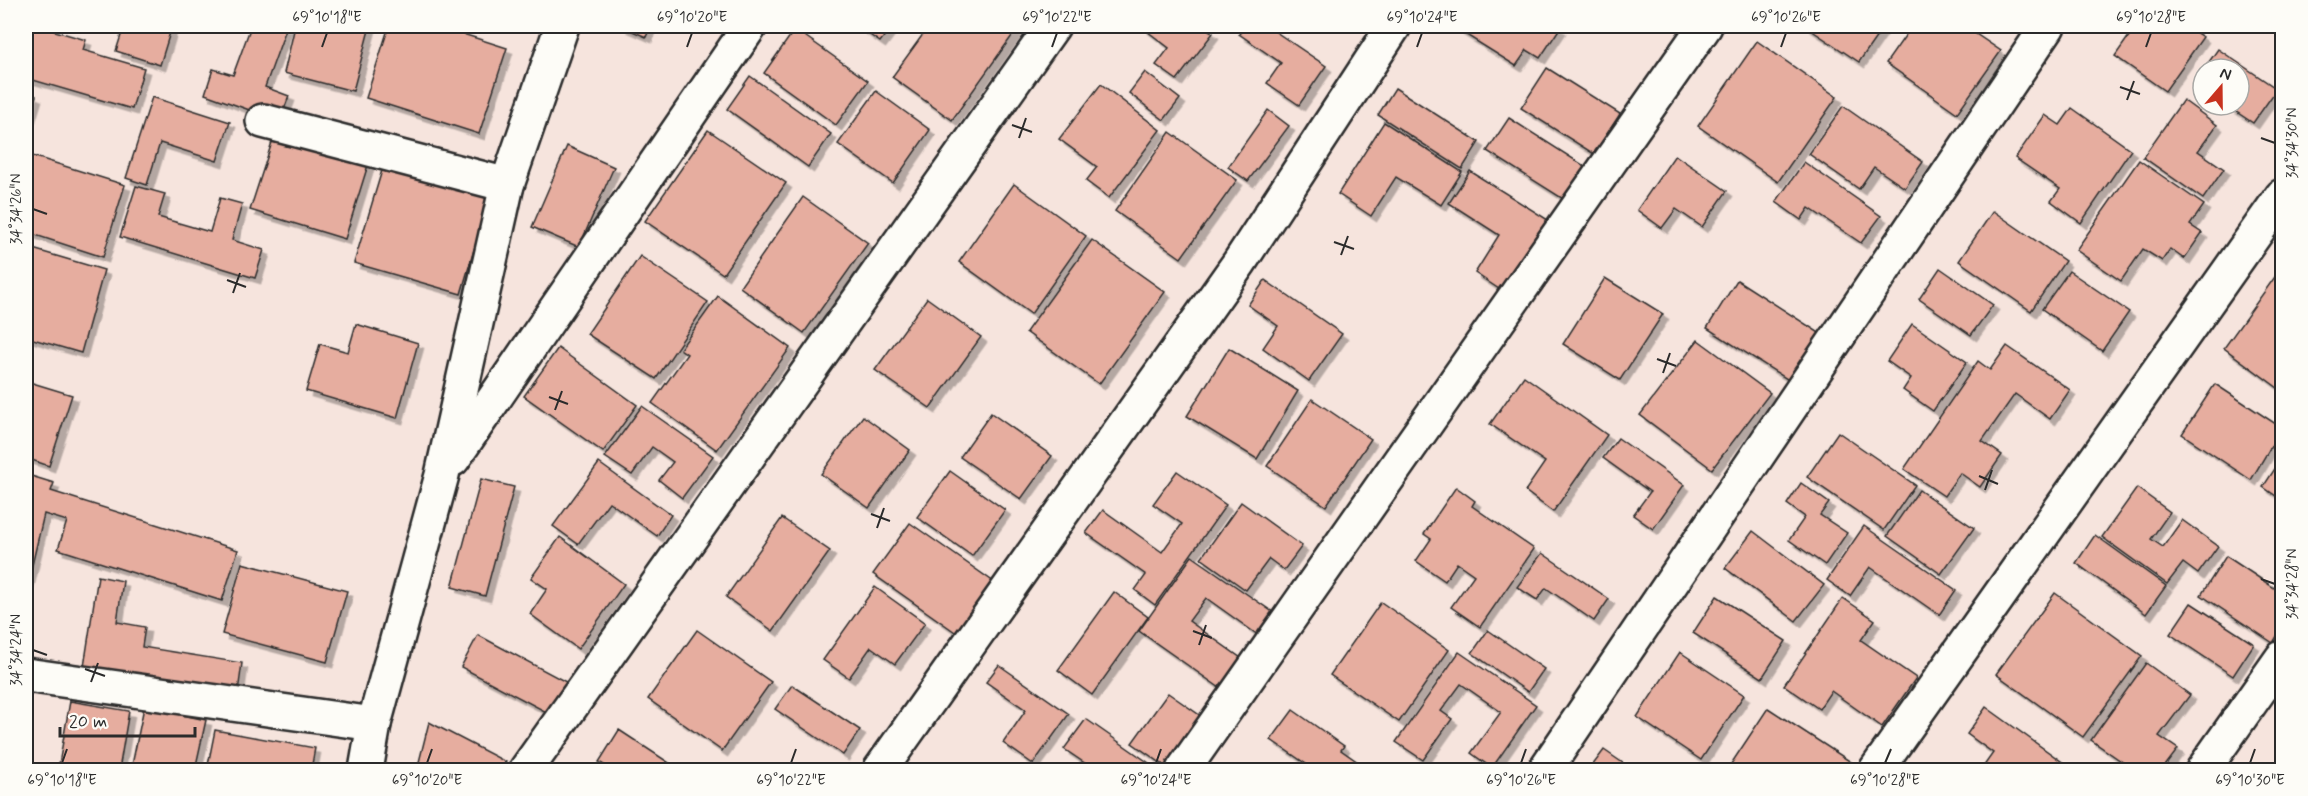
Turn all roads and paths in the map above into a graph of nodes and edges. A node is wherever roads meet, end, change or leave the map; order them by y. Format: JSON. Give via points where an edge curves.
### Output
{"nodes":[{"id":1,"x":562,"y":26,"type":"edge"},
{"id":2,"x":750,"y":26,"type":"edge"},
{"id":3,"x":1053,"y":26,"type":"edge"},
{"id":4,"x":1394,"y":26,"type":"edge"},
{"id":5,"x":1705,"y":26,"type":"edge"},
{"id":6,"x":2048,"y":26,"type":"edge"},
{"id":7,"x":263,"y":122,"type":"dead end"},
{"id":8,"x":507,"y":185,"type":"junction"},
{"id":9,"x":2283,"y":196,"type":"edge"},
{"id":10,"x":442,"y":475,"type":"junction"},
{"id":11,"x":2283,"y":658,"type":"edge"},
{"id":12,"x":26,"y":675,"type":"edge"},
{"id":13,"x":374,"y":724,"type":"junction"},
{"id":14,"x":366,"y":771,"type":"edge"},
{"id":15,"x":526,"y":771,"type":"edge"},
{"id":16,"x":880,"y":771,"type":"edge"},
{"id":17,"x":1183,"y":771,"type":"edge"},
{"id":18,"x":1545,"y":771,"type":"edge"},
{"id":19,"x":1876,"y":771,"type":"edge"},
{"id":20,"x":2203,"y":771,"type":"edge"}],
"edges":[{"from":1,"to":8,"type":"street"},
{"from":2,"to":10,"type":"street"},
{"from":3,"to":15,"type":"street"},
{"from":4,"to":16,"type":"street","via":[[1239,263]]},
{"from":5,"to":17,"type":"street"},
{"from":6,"to":18,"type":"street"},
{"from":7,"to":8,"type":"street"},
{"from":8,"to":10,"type":"street"},
{"from":9,"to":19,"type":"street"},
{"from":10,"to":13,"type":"street"},
{"from":11,"to":20,"type":"street"},
{"from":12,"to":13,"type":"street"},
{"from":13,"to":14,"type":"street"}]}
